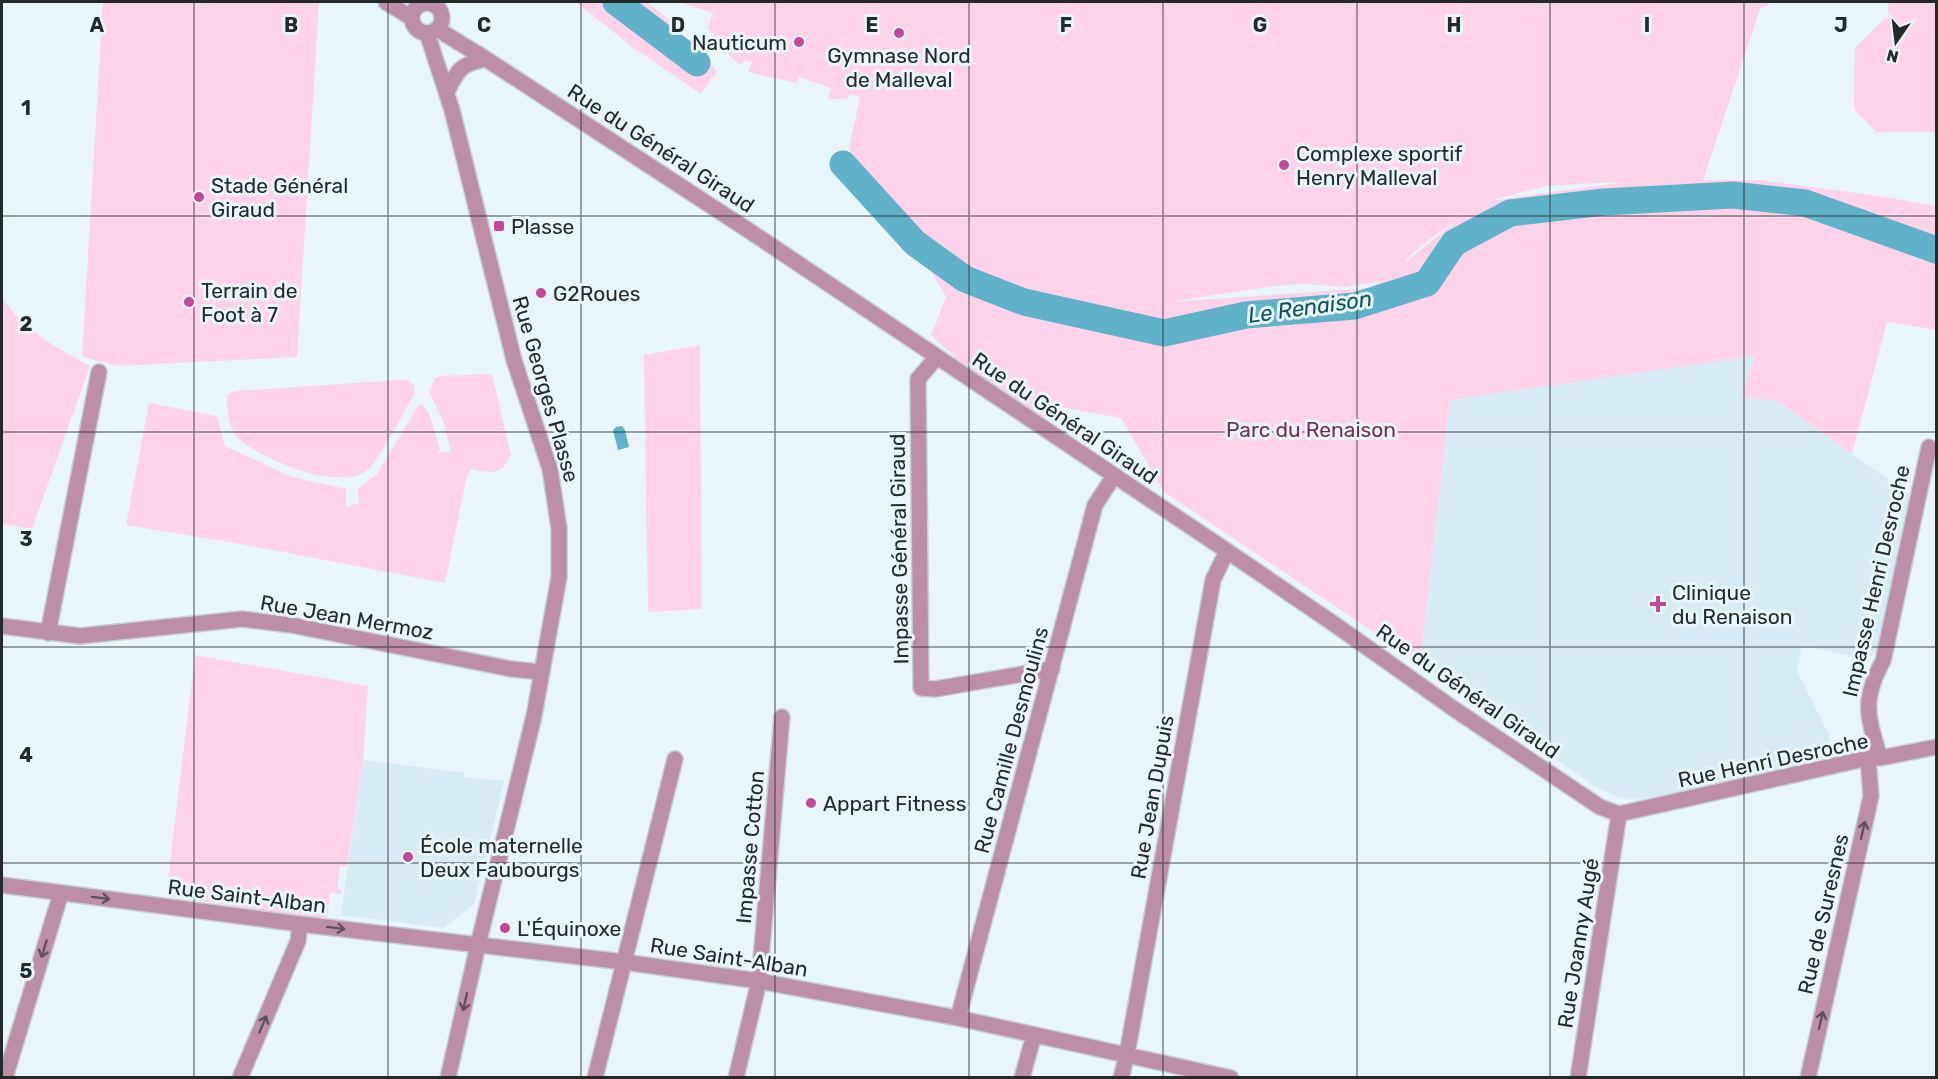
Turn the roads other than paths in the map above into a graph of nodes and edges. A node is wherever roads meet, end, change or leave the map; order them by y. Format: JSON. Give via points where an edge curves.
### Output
{"nodes":[{"id":1,"x":386,"y":2,"type":"edge"},
{"id":2,"x":394,"y":2,"type":"edge"},
{"id":3,"x":421,"y":6,"type":"edge"},
{"id":4,"x":435,"y":28,"type":"junction"},
{"id":5,"x":486,"y":58,"type":"junction"},
{"id":6,"x":447,"y":92,"type":"junction"},
{"id":7,"x":937,"y":357,"type":"junction"},
{"id":8,"x":99,"y":372,"type":"dead end"},
{"id":9,"x":1929,"y":447,"type":"dead end"},
{"id":10,"x":1114,"y":476,"type":"junction"},
{"id":11,"x":1227,"y":551,"type":"junction"},
{"id":12,"x":2,"y":626,"type":"edge"},
{"id":13,"x":48,"y":633,"type":"junction"},
{"id":14,"x":1052,"y":669,"type":"junction"},
{"id":15,"x":542,"y":672,"type":"junction"},
{"id":16,"x":782,"y":717,"type":"dead end"},
{"id":17,"x":1936,"y":747,"type":"edge"},
{"id":18,"x":1874,"y":758,"type":"junction"},
{"id":19,"x":675,"y":759,"type":"dead end"},
{"id":20,"x":1619,"y":814,"type":"junction"},
{"id":21,"x":2,"y":885,"type":"edge"},
{"id":22,"x":61,"y":893,"type":"junction"},
{"id":23,"x":300,"y":924,"type":"junction"},
{"id":24,"x":478,"y":945,"type":"junction"},
{"id":25,"x":624,"y":962,"type":"junction"},
{"id":26,"x":759,"y":981,"type":"junction"},
{"id":27,"x":958,"y":1018,"type":"junction"},
{"id":28,"x":1034,"y":1035,"type":"junction"},
{"id":29,"x":1128,"y":1054,"type":"junction"},
{"id":30,"x":5,"y":1077,"type":"edge"},
{"id":31,"x":240,"y":1077,"type":"edge"},
{"id":32,"x":448,"y":1077,"type":"edge"},
{"id":33,"x":595,"y":1077,"type":"edge"},
{"id":34,"x":736,"y":1077,"type":"edge"},
{"id":35,"x":1022,"y":1077,"type":"edge"},
{"id":36,"x":1121,"y":1077,"type":"edge"},
{"id":37,"x":1231,"y":1077,"type":"edge"},
{"id":38,"x":1578,"y":1077,"type":"edge"},
{"id":39,"x":1808,"y":1077,"type":"edge"}],
"edges":[{"from":1,"to":3,"type":"street"},
{"from":2,"to":3,"type":"street"},
{"from":3,"to":4,"type":"street","via":[[436,6]]},
{"from":3,"to":4,"type":"street","via":[[415,27]]},
{"from":4,"to":5,"type":"street","name":"Rue du Général Giraud"},
{"from":4,"to":6,"type":"street","name":"Rue Georges Plasse"},
{"from":5,"to":6,"type":"street","via":[[457,70]]},
{"from":5,"to":7,"type":"street","name":"Rue du Général Giraud"},
{"from":6,"to":15,"type":"street","name":"Rue Georges Plasse","via":[[514,360],[550,469],[559,528],[560,577]]},
{"from":7,"to":10,"type":"street","name":"Rue du Général Giraud"},
{"from":7,"to":14,"type":"street","name":"Impasse Général Giraud","via":[[918,379],[921,688]]},
{"from":8,"to":13,"type":"street"},
{"from":9,"to":18,"type":"street","name":"Impasse Henri Desroche","via":[[1882,661],[1868,696]]},
{"from":10,"to":11,"type":"street","name":"Rue du Général Giraud"},
{"from":10,"to":14,"type":"street","name":"Rue Camille Desmoulins","via":[[1095,505]]},
{"from":11,"to":20,"type":"street","name":"Rue du Général Giraud","via":[[1590,801]]},
{"from":11,"to":29,"type":"street","name":"Rue Jean Dupuis","via":[[1213,580]]},
{"from":12,"to":13,"type":"street","name":"Rue Jean Mermoz"},
{"from":13,"to":15,"type":"street","name":"Rue Jean Mermoz","via":[[80,636],[242,619]]},
{"from":14,"to":27,"type":"street","name":"Rue Camille Desmoulins"},
{"from":15,"to":24,"type":"street","name":"Rue Georges Plasse"},
{"from":16,"to":26,"type":"street","name":"Impasse Cotton"},
{"from":17,"to":18,"type":"street","name":"Rue Henri Desroche"},
{"from":18,"to":20,"type":"street","name":"Rue Henri Desroche"},
{"from":39,"to":18,"type":"street","name":"Rue de Suresnes","one_way":true,"via":[[1871,796]]},
{"from":19,"to":25,"type":"street"},
{"from":20,"to":38,"type":"street","name":"Rue Joanny Augé"},
{"from":21,"to":22,"type":"street","name":"Rue Saint-Alban"},
{"from":22,"to":23,"type":"street","name":"Rue Saint-Alban","one_way":true},
{"from":22,"to":30,"type":"street","one_way":true},
{"from":23,"to":24,"type":"street","name":"Rue Saint-Alban","one_way":true},
{"from":31,"to":23,"type":"street","one_way":true,"via":[[298,941]]},
{"from":24,"to":25,"type":"street","name":"Rue Saint-Alban"},
{"from":24,"to":32,"type":"street","name":"Rue Georges Plasse","one_way":true},
{"from":25,"to":26,"type":"street","name":"Rue Saint-Alban"},
{"from":25,"to":33,"type":"street"},
{"from":26,"to":27,"type":"street","name":"Rue Saint-Alban"},
{"from":26,"to":34,"type":"street","name":"Impasse Cotton"},
{"from":27,"to":28,"type":"street","name":"Rue Saint-Alban"},
{"from":28,"to":29,"type":"street","name":"Rue Saint-Alban"},
{"from":28,"to":35,"type":"street"},
{"from":29,"to":36,"type":"street","name":"Rue Jean Dupuis"},
{"from":29,"to":37,"type":"street","name":"Rue Saint-Alban"}]}
